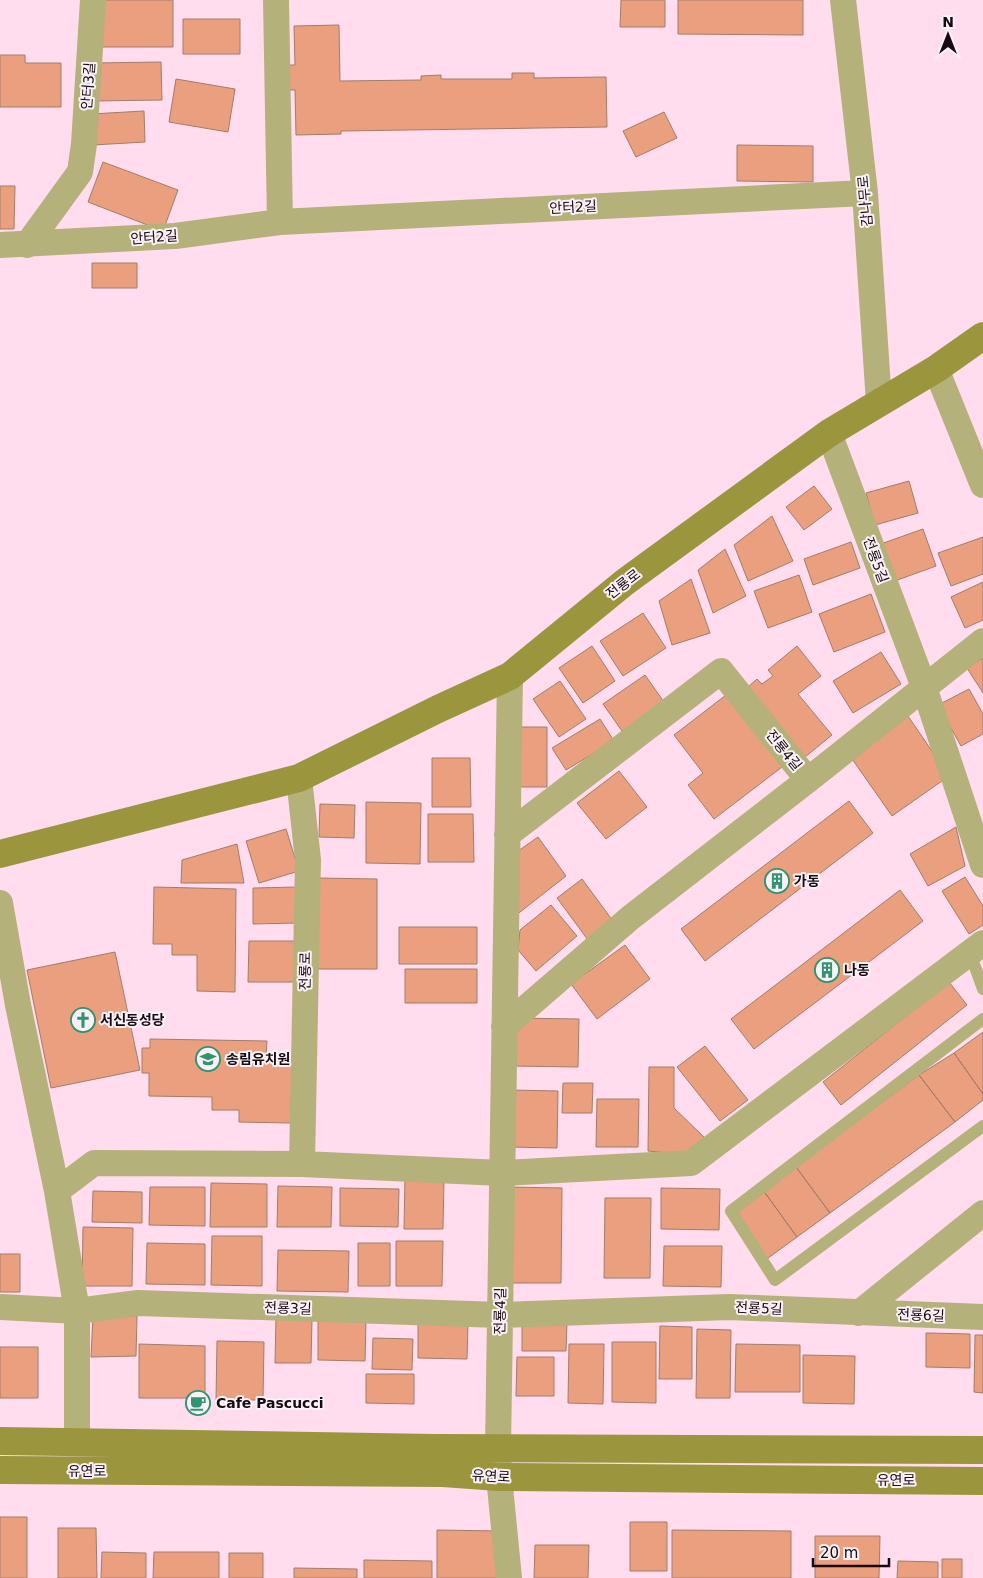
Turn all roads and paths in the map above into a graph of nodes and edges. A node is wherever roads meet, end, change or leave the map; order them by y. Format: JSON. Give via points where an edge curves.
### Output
{"nodes":[{"id":1,"x":93,"y":0,"type":"edge"},
{"id":2,"x":276,"y":0,"type":"edge"},
{"id":3,"x":843,"y":0,"type":"edge"},
{"id":4,"x":865,"y":193,"type":"junction"},
{"id":5,"x":280,"y":222,"type":"junction"},
{"id":6,"x":0,"y":245,"type":"edge"},
{"id":7,"x":27,"y":245,"type":"junction"},
{"id":8,"x":983,"y":336,"type":"edge"},
{"id":9,"x":936,"y":370,"type":"junction"},
{"id":10,"x":879,"y":403,"type":"junction"},
{"id":11,"x":829,"y":433,"type":"junction"},
{"id":12,"x":983,"y":485,"type":"edge"},
{"id":13,"x":983,"y":641,"type":"edge"},
{"id":14,"x":510,"y":676,"type":"junction"},
{"id":15,"x":924,"y":687,"type":"junction"},
{"id":16,"x":299,"y":778,"type":"junction"},
{"id":17,"x":808,"y":780,"type":"junction"},
{"id":18,"x":507,"y":836,"type":"junction"},
{"id":19,"x":0,"y":854,"type":"edge"},
{"id":20,"x":983,"y":865,"type":"edge"},
{"id":21,"x":0,"y":903,"type":"edge"},
{"id":22,"x":976,"y":948,"type":"edge"},
{"id":23,"x":983,"y":989,"type":"edge"},
{"id":24,"x":9,"y":1005,"type":"edge"},
{"id":25,"x":983,"y":1019,"type":"edge"},
{"id":26,"x":504,"y":1027,"type":"junction"},
{"id":27,"x":983,"y":1126,"type":"edge"},
{"id":28,"x":302,"y":1164,"type":"junction"},
{"id":29,"x":502,"y":1173,"type":"junction"},
{"id":30,"x":57,"y":1191,"type":"junction"},
{"id":31,"x":983,"y":1213,"type":"edge"},
{"id":32,"x":0,"y":1306,"type":"edge"},
{"id":33,"x":77,"y":1311,"type":"junction"},
{"id":34,"x":859,"y":1313,"type":"junction"},
{"id":35,"x":500,"y":1315,"type":"junction"},
{"id":36,"x":983,"y":1317,"type":"edge"},
{"id":37,"x":0,"y":1441,"type":"edge"},
{"id":38,"x":77,"y":1442,"type":"junction"},
{"id":39,"x":498,"y":1448,"type":"junction"},
{"id":40,"x":983,"y":1450,"type":"edge"},
{"id":41,"x":0,"y":1470,"type":"edge"},
{"id":42,"x":499,"y":1477,"type":"junction"},
{"id":43,"x":983,"y":1481,"type":"edge"},
{"id":44,"x":510,"y":1578,"type":"edge"}],
"edges":[{"from":1,"to":7,"type":"street","name":"안터3길","via":[[80,172]]},
{"from":2,"to":5,"type":"street"},
{"from":3,"to":4,"type":"street","name":"감나무로"},
{"from":4,"to":5,"type":"street","name":"안터2길"},
{"from":4,"to":10,"type":"street","name":"감나무로"},
{"from":5,"to":7,"type":"street","name":"안터2길","via":[[175,236]]},
{"from":6,"to":7,"type":"street","name":"안터2길"},
{"from":8,"to":9,"type":"street","name":"전룡로"},
{"from":9,"to":10,"type":"street","name":"전룡로"},
{"from":9,"to":12,"type":"street"},
{"from":10,"to":11,"type":"street","name":"전룡로"},
{"from":11,"to":14,"type":"street","name":"전룡로","via":[[625,582]]},
{"from":11,"to":15,"type":"street","name":"전룡5길"},
{"from":13,"to":15,"type":"street"},
{"from":14,"to":16,"type":"street","name":"전룡로"},
{"from":14,"to":18,"type":"street","name":"전룡4길"},
{"from":15,"to":17,"type":"street"},
{"from":15,"to":20,"type":"street","name":"전룡5길"},
{"from":16,"to":19,"type":"street","name":"전룡로"},
{"from":16,"to":28,"type":"street","name":"전룡로","via":[[308,860]]},
{"from":17,"to":18,"type":"street","name":"전룡4길","via":[[721,671]]},
{"from":17,"to":26,"type":"street","name":"전룡4길","via":[[630,918]]},
{"from":18,"to":26,"type":"street","name":"전룡4길"},
{"from":21,"to":24,"type":"street"},
{"from":22,"to":23,"type":"lane"},
{"from":22,"to":29,"type":"street","via":[[691,1163]]},
{"from":24,"to":30,"type":"street"},
{"from":25,"to":27,"type":"lane","via":[[731,1211],[775,1280]]},
{"from":26,"to":29,"type":"street","name":"전룡4길"},
{"from":28,"to":29,"type":"street"},
{"from":28,"to":30,"type":"street","via":[[94,1163]]},
{"from":29,"to":35,"type":"street","name":"전룡4길"},
{"from":30,"to":33,"type":"street"},
{"from":31,"to":34,"type":"street"},
{"from":32,"to":33,"type":"street","name":"전룡3길"},
{"from":33,"to":35,"type":"street","name":"전룡3길","via":[[138,1303]]},
{"from":33,"to":38,"type":"street"},
{"from":34,"to":35,"type":"street","name":"전룡5길","via":[[729,1307]]},
{"from":34,"to":36,"type":"street","name":"전룡6길"},
{"from":35,"to":39,"type":"street","name":"전룡4길"},
{"from":37,"to":38,"type":"street","name":"유연로"},
{"from":38,"to":39,"type":"street","name":"유연로"},
{"from":39,"to":40,"type":"street","name":"유연로"},
{"from":39,"to":42,"type":"street","name":"전룡4길"},
{"from":41,"to":42,"type":"street","name":"유연로","via":[[443,1473]]},
{"from":42,"to":43,"type":"street","name":"유연로"},
{"from":42,"to":44,"type":"street","name":"전룡4길"}]}
